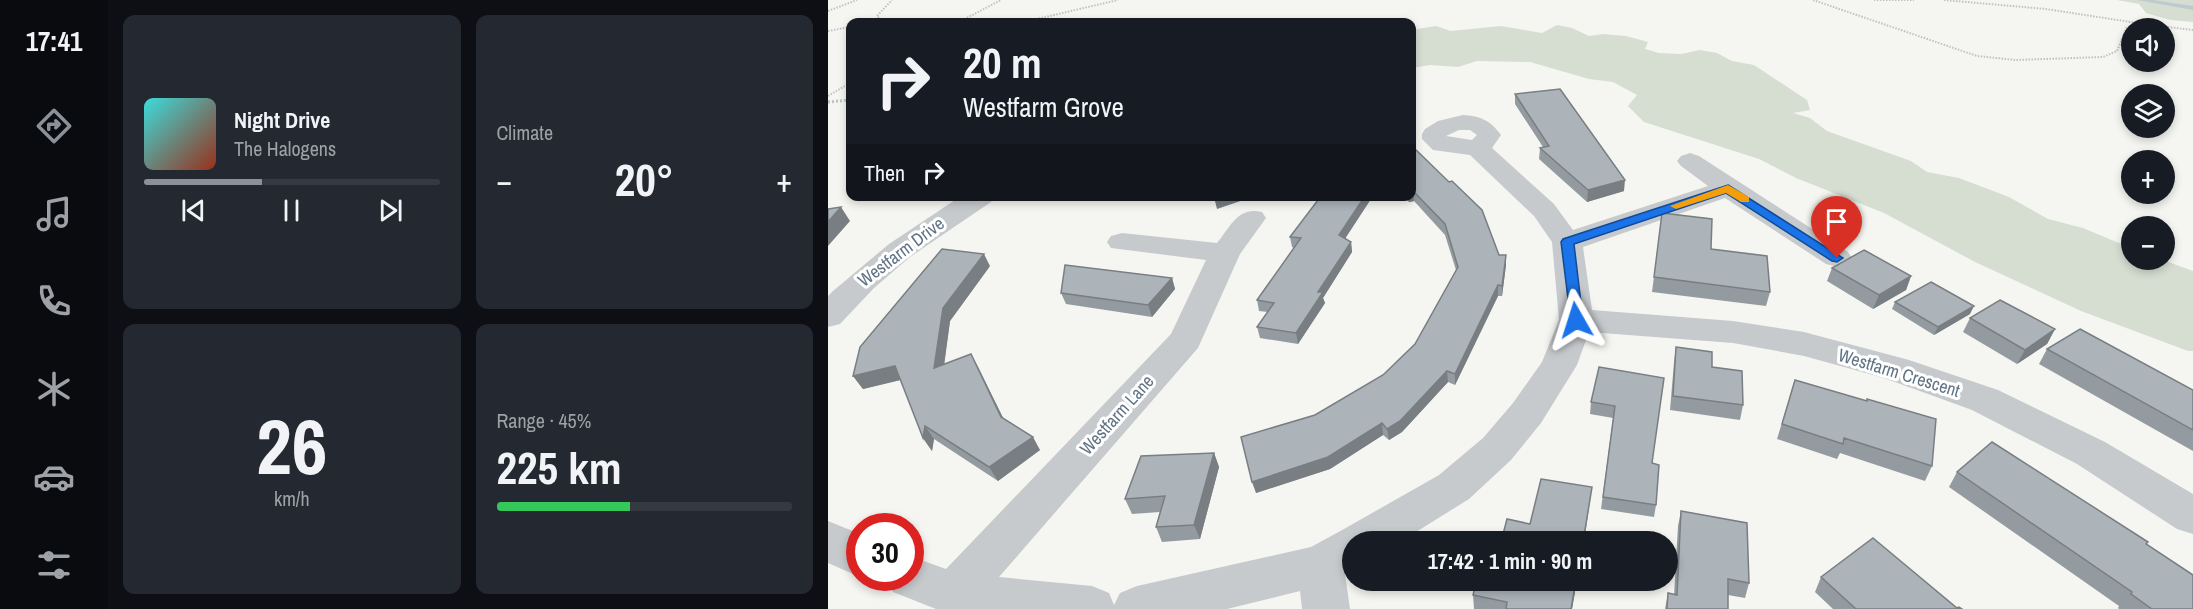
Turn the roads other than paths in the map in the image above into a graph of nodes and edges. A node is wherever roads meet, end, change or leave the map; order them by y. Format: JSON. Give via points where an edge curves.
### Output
{"nodes":[{"id":1,"x":1477,"y":148,"type":"dead end"},
{"id":2,"x":1690,"y":161,"type":"dead end"},
{"id":3,"x":1728,"y":188,"type":"junction"},
{"id":4,"x":973,"y":201,"type":"edge"},
{"id":5,"x":1252,"y":218,"type":"dead end"},
{"id":6,"x":1122,"y":242,"type":"dead end"},
{"id":7,"x":1567,"y":242,"type":"junction"},
{"id":8,"x":1225,"y":253,"type":"junction"},
{"id":9,"x":1837,"y":258,"type":"dead end"},
{"id":10,"x":828,"y":316,"type":"edge"},
{"id":11,"x":1576,"y":320,"type":"junction"},
{"id":12,"x":2193,"y":516,"type":"edge"},
{"id":13,"x":1380,"y":531,"type":"edge"},
{"id":14,"x":828,"y":540,"type":"edge"},
{"id":15,"x":846,"y":549,"type":"edge"},
{"id":16,"x":1333,"y":573,"type":"edge"},
{"id":17,"x":924,"y":582,"type":"edge"},
{"id":18,"x":954,"y":594,"type":"junction"},
{"id":19,"x":1092,"y":609,"type":"edge"},
{"id":20,"x":1137,"y":609,"type":"edge"}],
"edges":[{"from":1,"to":7,"type":"street","via":[[1544,210]]},
{"from":2,"to":3,"type":"street"},
{"from":3,"to":7,"type":"street"},
{"from":3,"to":9,"type":"street"},
{"from":4,"to":10,"type":"street","name":"Westfarm Drive","via":[[896,251]]},
{"from":5,"to":8,"type":"street","name":"Westfarm Lane"},
{"from":6,"to":8,"type":"street"},
{"from":7,"to":11,"type":"street"},
{"from":8,"to":18,"type":"street","name":"Westfarm Lane","via":[[1186,340]]},
{"from":11,"to":12,"type":"street","name":"Westfarm Crescent","via":[[1733,332],[1804,344],[1896,369],[1985,400],[2091,453]]},
{"from":11,"to":13,"type":"street","via":[[1559,365],[1497,449],[1454,487]]},
{"from":14,"to":15,"type":"street"},
{"from":16,"to":20,"type":"street"},
{"from":17,"to":18,"type":"street"},
{"from":18,"to":19,"type":"street"}]}
